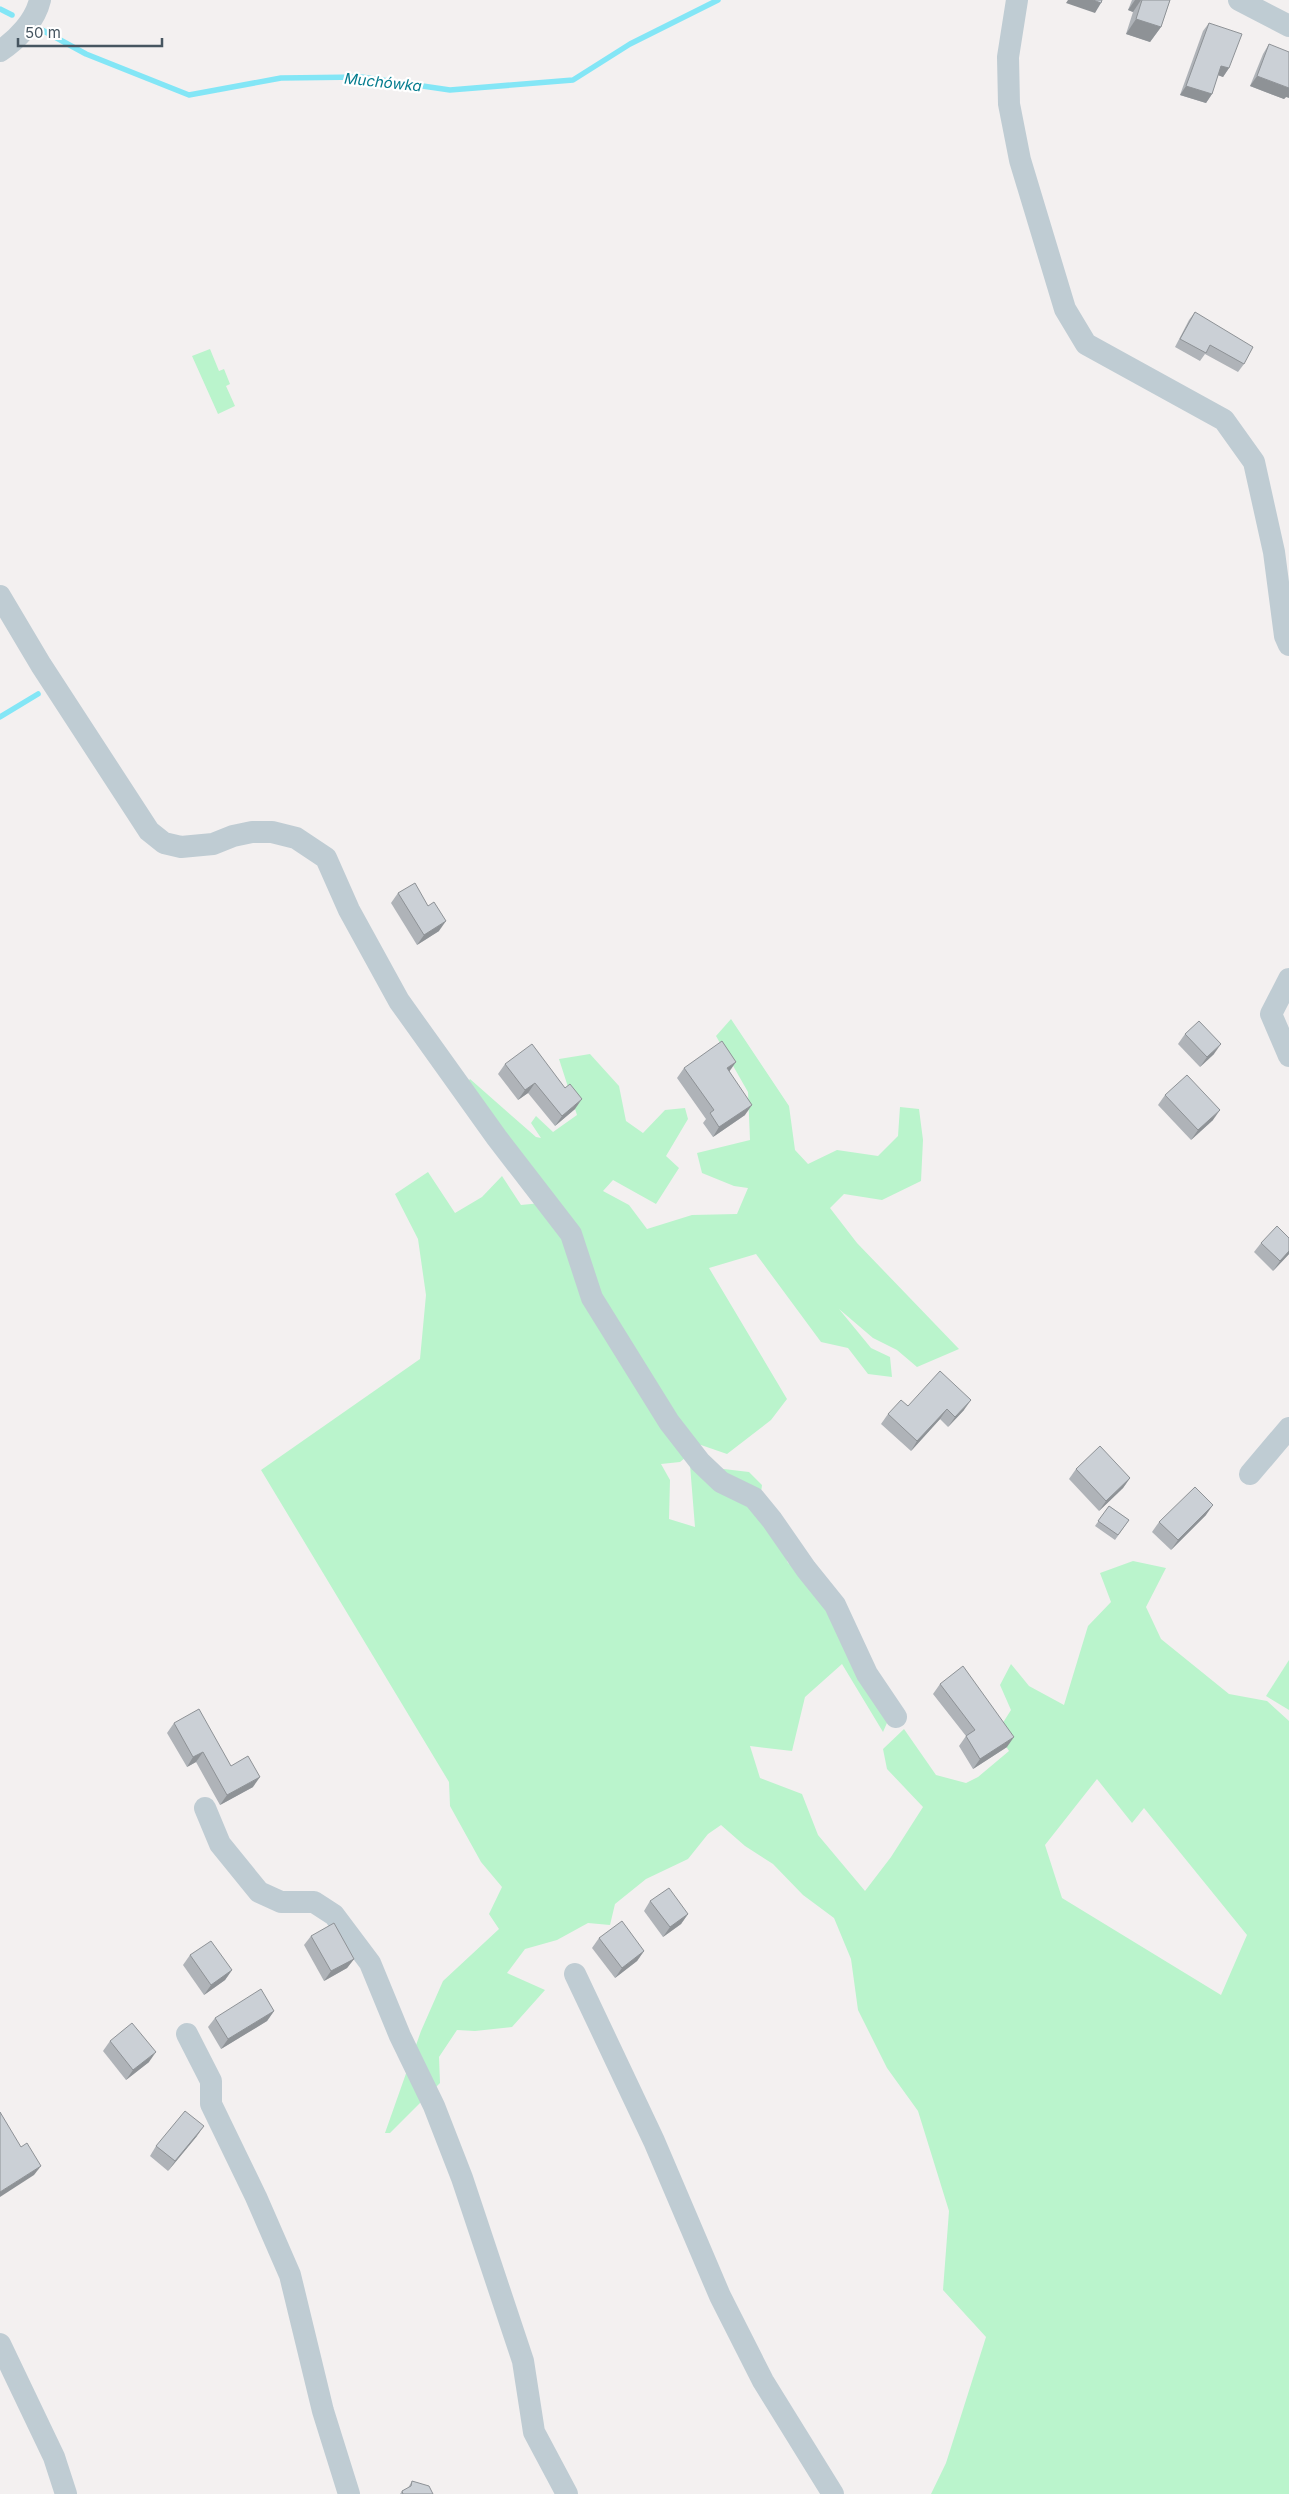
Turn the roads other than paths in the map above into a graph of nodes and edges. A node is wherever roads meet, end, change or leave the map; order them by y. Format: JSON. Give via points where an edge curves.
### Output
{"nodes":[{"id":1,"x":40,"y":0,"type":"edge"},
{"id":2,"x":1016,"y":0,"type":"edge"},
{"id":3,"x":1239,"y":0,"type":"edge"},
{"id":4,"x":1263,"y":6,"type":"edge"},
{"id":5,"x":1289,"y":26,"type":"edge"},
{"id":6,"x":0,"y":51,"type":"edge"},
{"id":7,"x":0,"y":596,"type":"edge"},
{"id":8,"x":1289,"y":646,"type":"edge"},
{"id":9,"x":1289,"y":979,"type":"edge"},
{"id":10,"x":1289,"y":1056,"type":"edge"},
{"id":11,"x":1289,"y":1428,"type":"edge"},
{"id":12,"x":1250,"y":1474,"type":"dead end"},
{"id":13,"x":896,"y":1717,"type":"dead end"},
{"id":14,"x":205,"y":1808,"type":"dead end"},
{"id":15,"x":575,"y":1974,"type":"dead end"},
{"id":16,"x":187,"y":2034,"type":"dead end"},
{"id":17,"x":0,"y":2344,"type":"edge"},
{"id":18,"x":66,"y":2494,"type":"edge"},
{"id":19,"x":349,"y":2494,"type":"edge"},
{"id":20,"x":567,"y":2494,"type":"edge"},
{"id":21,"x":832,"y":2494,"type":"edge"}],
"edges":[{"from":1,"to":6,"type":"street","via":[[37,14]]},
{"from":2,"to":8,"type":"street","via":[[1008,57],[1009,104],[1020,160],[1065,309],[1086,344],[1224,420],[1254,462],[1274,552]]},
{"from":3,"to":4,"type":"street"},
{"from":4,"to":5,"type":"street"},
{"from":7,"to":13,"type":"street","via":[[93,748],[149,831],[164,843],[180,847],[213,844],[252,832],[272,832],[296,838],[326,858],[349,910],[398,1001],[571,1234],[592,1298],[669,1422],[700,1462],[721,1482],[754,1498],[772,1520],[834,1605],[867,1674]]},
{"from":9,"to":10,"type":"street","via":[[1271,1014]]},
{"from":11,"to":12,"type":"street"},
{"from":14,"to":20,"type":"street","via":[[220,1844],[259,1892],[281,1902],[314,1902],[334,1915],[370,1963],[434,2106],[462,2178],[523,2360],[534,2432]]},
{"from":15,"to":21,"type":"street","via":[[654,2141],[720,2296],[768,2390]]},
{"from":16,"to":19,"type":"street","via":[[210,2081],[211,2104],[290,2275],[323,2411]]},
{"from":17,"to":18,"type":"street","via":[[54,2457]]}]}
